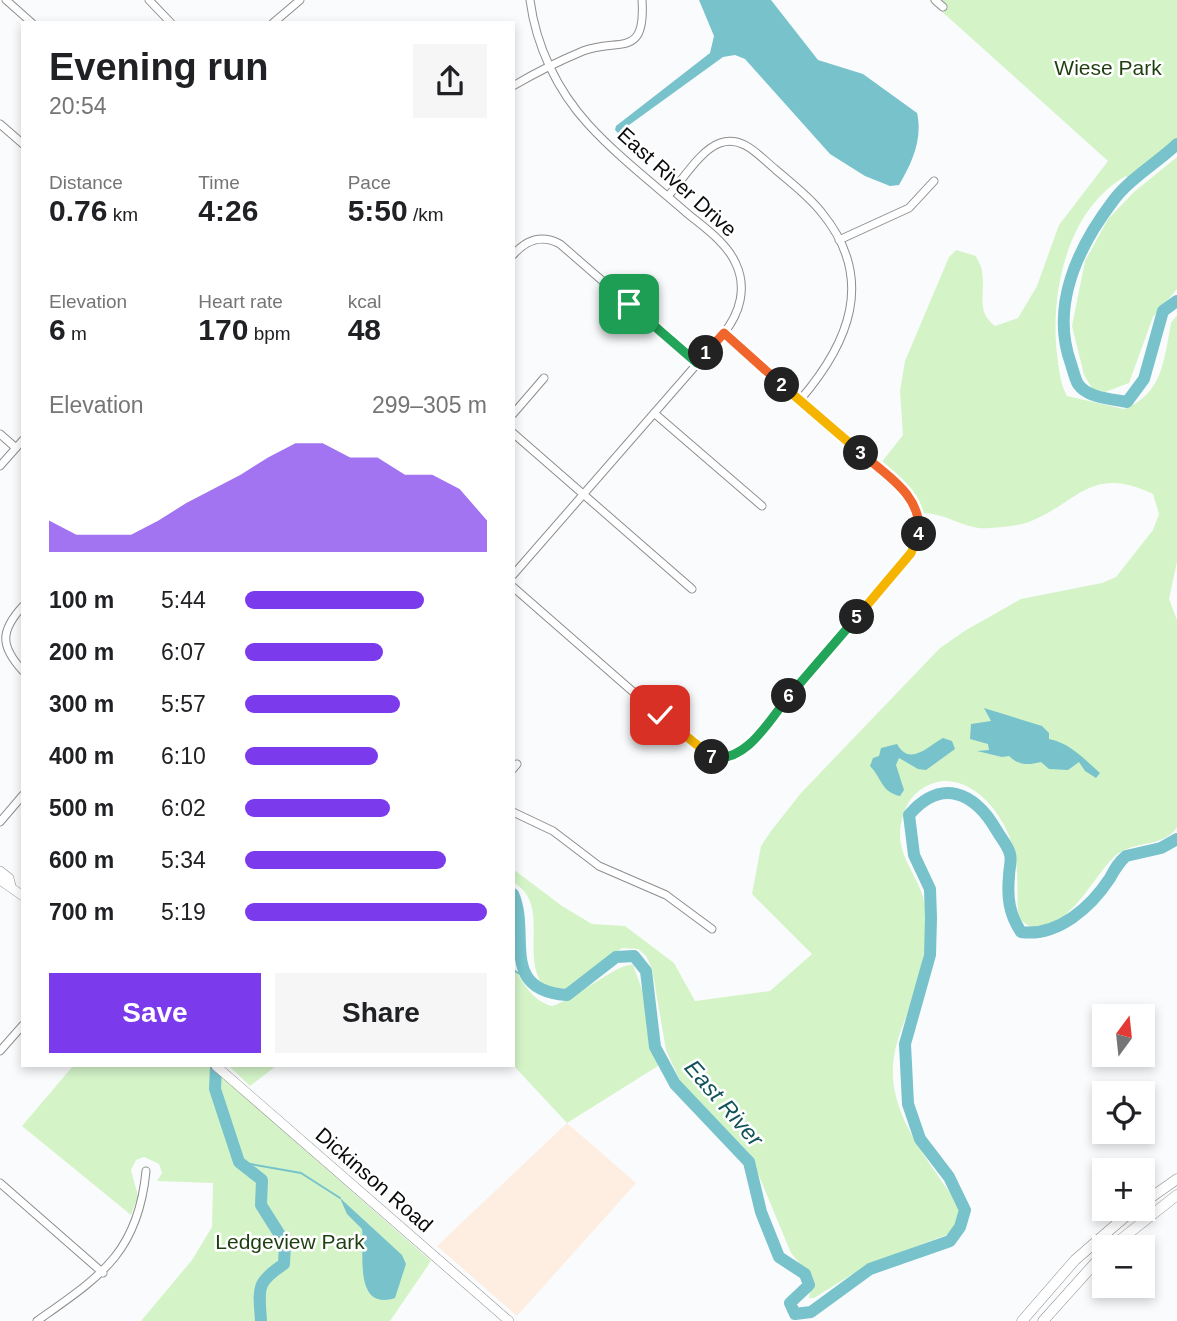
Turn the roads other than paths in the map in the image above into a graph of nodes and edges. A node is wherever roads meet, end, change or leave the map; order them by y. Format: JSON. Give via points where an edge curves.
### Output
{"nodes":[{"id":1,"x":6,"y":0,"type":"edge"},
{"id":2,"x":149,"y":0,"type":"edge"},
{"id":3,"x":300,"y":0,"type":"edge"},
{"id":4,"x":530,"y":0,"type":"edge"},
{"id":5,"x":642,"y":0,"type":"edge"},
{"id":6,"x":935,"y":0,"type":"edge"},
{"id":7,"x":943,"y":7,"type":"dead end"},
{"id":8,"x":30,"y":21,"type":"edge"},
{"id":9,"x":169,"y":21,"type":"edge"},
{"id":10,"x":275,"y":21,"type":"edge"},
{"id":11,"x":550,"y":67,"type":"junction"},
{"id":12,"x":515,"y":85,"type":"edge"},
{"id":13,"x":0,"y":124,"type":"edge"},
{"id":14,"x":21,"y":142,"type":"edge"},
{"id":15,"x":934,"y":181,"type":"dead end"},
{"id":16,"x":668,"y":197,"type":"junction"},
{"id":17,"x":839,"y":240,"type":"junction"},
{"id":18,"x":515,"y":253,"type":"edge"},
{"id":19,"x":724,"y":333,"type":"junction"},
{"id":20,"x":697,"y":363,"type":"junction"},
{"id":21,"x":544,"y":378,"type":"dead end"},
{"id":22,"x":800,"y":400,"type":"junction"},
{"id":23,"x":515,"y":412,"type":"edge"},
{"id":24,"x":654,"y":413,"type":"junction"},
{"id":25,"x":0,"y":434,"type":"edge"},
{"id":26,"x":515,"y":435,"type":"edge"},
{"id":27,"x":21,"y":442,"type":"edge"},
{"id":28,"x":16,"y":448,"type":"junction"},
{"id":29,"x":0,"y":466,"type":"edge"},
{"id":30,"x":583,"y":494,"type":"junction"},
{"id":31,"x":762,"y":506,"type":"dead end"},
{"id":32,"x":515,"y":573,"type":"edge"},
{"id":33,"x":515,"y":589,"type":"edge"},
{"id":34,"x":691,"y":589,"type":"dead end"},
{"id":35,"x":21,"y":608,"type":"edge"},
{"id":36,"x":21,"y":669,"type":"edge"},
{"id":37,"x":21,"y":797,"type":"edge"},
{"id":38,"x":515,"y":812,"type":"edge"},
{"id":39,"x":1,"y":819,"type":"edge"},
{"id":40,"x":0,"y":871,"type":"edge"},
{"id":41,"x":0,"y":880,"type":"edge"},
{"id":42,"x":11,"y":886,"type":"junction"},
{"id":43,"x":21,"y":894,"type":"edge"},
{"id":44,"x":712,"y":929,"type":"dead end"},
{"id":45,"x":21,"y":1027,"type":"edge"},
{"id":46,"x":0,"y":1051,"type":"edge"},
{"id":47,"x":216,"y":1067,"type":"edge"},
{"id":48,"x":146,"y":1171,"type":"dead end"},
{"id":49,"x":1177,"y":1179,"type":"edge"},
{"id":50,"x":0,"y":1184,"type":"edge"},
{"id":51,"x":1155,"y":1195,"type":"edge"},
{"id":52,"x":1177,"y":1195,"type":"edge"},
{"id":53,"x":1120,"y":1221,"type":"edge"},
{"id":54,"x":1126,"y":1235,"type":"edge"},
{"id":55,"x":1092,"y":1266,"type":"edge"},
{"id":56,"x":103,"y":1273,"type":"junction"},
{"id":57,"x":37,"y":1321,"type":"edge"},
{"id":58,"x":509,"y":1321,"type":"edge"},
{"id":59,"x":1022,"y":1321,"type":"edge"},
{"id":60,"x":1043,"y":1321,"type":"edge"}],
"edges":[{"from":1,"to":8,"type":"street"},
{"from":2,"to":9,"type":"street"},
{"from":3,"to":10,"type":"street"},
{"from":4,"to":11,"type":"street","name":"East River Drive"},
{"from":5,"to":11,"type":"street","via":[[642,27],[630,42],[584,51]]},
{"from":6,"to":7,"type":"street"},
{"from":11,"to":12,"type":"street"},
{"from":11,"to":16,"type":"street","name":"East River Drive","via":[[587,123]]},
{"from":13,"to":14,"type":"street"},
{"from":15,"to":17,"type":"street","via":[[909,208]]},
{"from":16,"to":17,"type":"street","via":[[710,149],[721,143],[741,143],[812,202]]},
{"from":16,"to":19,"type":"street","name":"East River Drive","via":[[725,246],[736,263],[741,296],[736,316]]},
{"from":17,"to":22,"type":"street","via":[[850,278],[847,324],[830,363]]},
{"from":18,"to":20,"type":"street","via":[[524,243],[541,238],[560,244]]},
{"from":19,"to":20,"type":"street","name":"East River Drive"},
{"from":19,"to":22,"type":"street"},
{"from":20,"to":24,"type":"street","name":"East River Drive"},
{"from":21,"to":23,"type":"street"},
{"from":22,"to":33,"type":"street","via":[[907,493],[919,525],[911,553],[742,751],[724,758],[707,755]]},
{"from":24,"to":30,"type":"street","name":"East River Drive"},
{"from":24,"to":31,"type":"street"},
{"from":25,"to":28,"type":"street"},
{"from":26,"to":30,"type":"street"},
{"from":27,"to":28,"type":"street"},
{"from":28,"to":29,"type":"street"},
{"from":30,"to":32,"type":"street","name":"East River Drive"},
{"from":30,"to":34,"type":"street"},
{"from":35,"to":36,"type":"street","via":[[9,621],[3,640],[6,653]]},
{"from":37,"to":39,"type":"street"},
{"from":38,"to":44,"type":"street","via":[[553,831],[599,866],[666,895]]},
{"from":40,"to":42,"type":"street"},
{"from":41,"to":42,"type":"street"},
{"from":42,"to":43,"type":"street"},
{"from":45,"to":46,"type":"street"},
{"from":47,"to":58,"type":"street","name":"Dickinson Road"},
{"from":48,"to":56,"type":"street","via":[[143,1200],[132,1229]]},
{"from":49,"to":51,"type":"main road"},
{"from":50,"to":56,"type":"street"},
{"from":52,"to":54,"type":"main road"},
{"from":53,"to":59,"type":"main road","via":[[1075,1260]]},
{"from":55,"to":60,"type":"main road"},
{"from":56,"to":57,"type":"street"}]}
